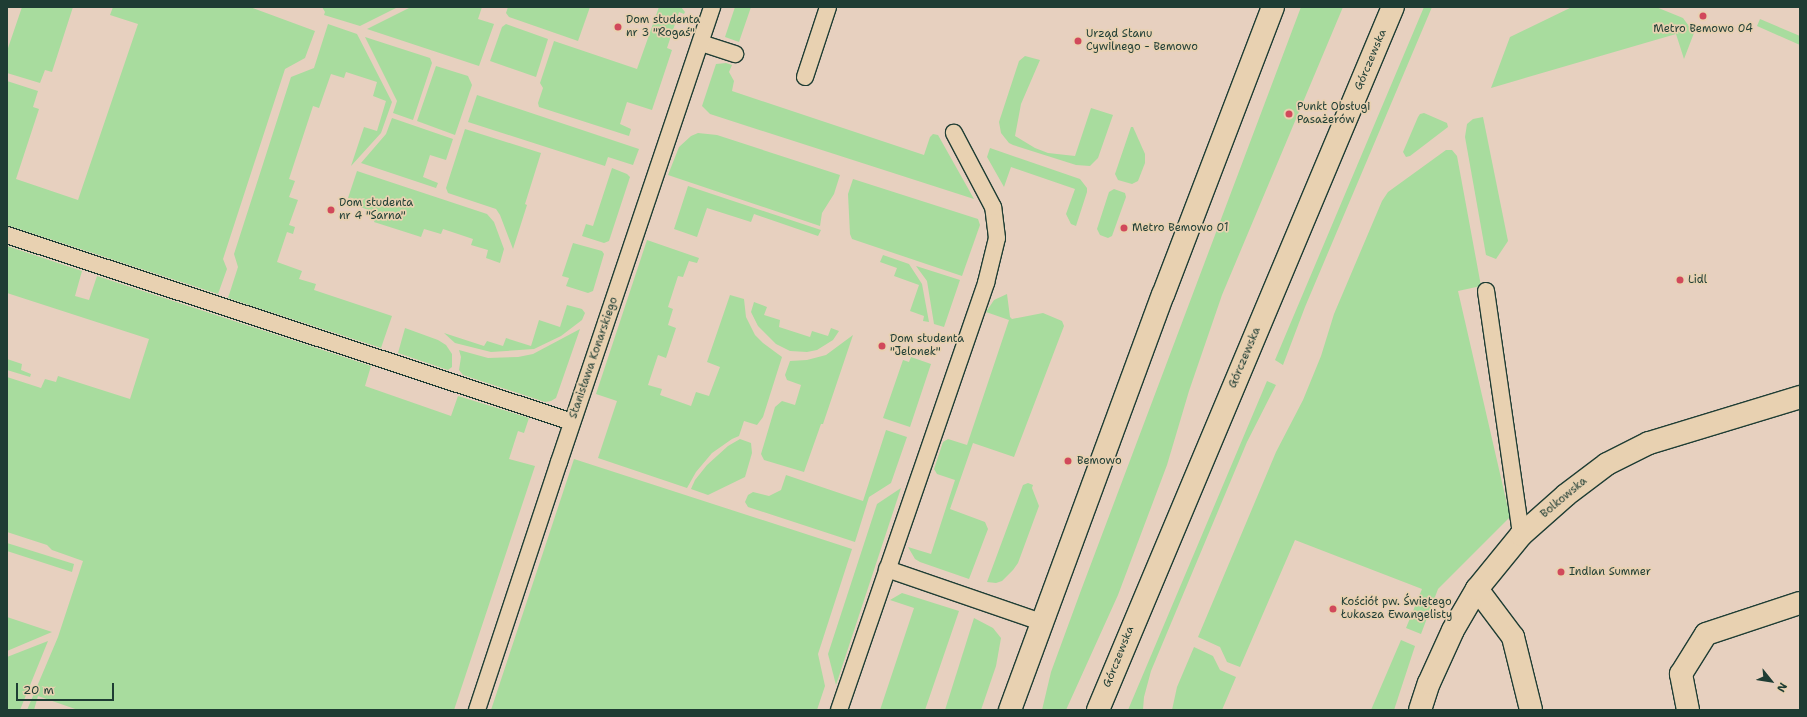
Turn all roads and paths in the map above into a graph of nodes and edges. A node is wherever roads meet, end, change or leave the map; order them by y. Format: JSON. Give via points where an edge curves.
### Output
{"nodes":[{"id":1,"x":712,"y":7,"type":"edge"},
{"id":2,"x":828,"y":7,"type":"edge"},
{"id":3,"x":1273,"y":7,"type":"edge"},
{"id":4,"x":1393,"y":7,"type":"edge"},
{"id":5,"x":700,"y":43,"type":"junction"},
{"id":6,"x":736,"y":54,"type":"dead end"},
{"id":7,"x":805,"y":77,"type":"dead end"},
{"id":8,"x":954,"y":133,"type":"dead end"},
{"id":9,"x":7,"y":235,"type":"edge"},
{"id":10,"x":1486,"y":292,"type":"dead end"},
{"id":11,"x":1800,"y":397,"type":"edge"},
{"id":12,"x":572,"y":422,"type":"junction"},
{"id":13,"x":1522,"y":535,"type":"junction"},
{"id":14,"x":887,"y":569,"type":"junction"},
{"id":15,"x":1477,"y":590,"type":"junction"},
{"id":16,"x":1800,"y":603,"type":"edge"},
{"id":17,"x":1041,"y":622,"type":"junction"},
{"id":18,"x":477,"y":710,"type":"edge"},
{"id":19,"x":839,"y":710,"type":"edge"},
{"id":20,"x":1010,"y":710,"type":"edge"},
{"id":21,"x":1098,"y":710,"type":"edge"},
{"id":22,"x":1420,"y":710,"type":"edge"},
{"id":23,"x":1531,"y":710,"type":"edge"},
{"id":24,"x":1688,"y":710,"type":"edge"}],
"edges":[{"from":1,"to":5,"type":"lane","name":"Stanisława Konarskiego"},
{"from":2,"to":7,"type":"lane"},
{"from":3,"to":17,"type":"main road"},
{"from":4,"to":21,"type":"main road","name":"Górczewska"},
{"from":5,"to":6,"type":"lane"},
{"from":5,"to":12,"type":"lane","name":"Stanisława Konarskiego"},
{"from":8,"to":14,"type":"lane","via":[[993,207],[997,238],[986,283]]},
{"from":9,"to":12,"type":"lane"},
{"from":10,"to":13,"type":"lane"},
{"from":11,"to":13,"type":"main road","name":"Bolkowska","via":[[1649,443],[1607,464],[1566,495]]},
{"from":12,"to":18,"type":"lane","name":"Stanisława Konarskiego"},
{"from":13,"to":15,"type":"main road","name":"Bolkowska"},
{"from":14,"to":17,"type":"lane"},
{"from":14,"to":19,"type":"lane"},
{"from":15,"to":22,"type":"main road","name":"Bolkowska","via":[[1453,630]]},
{"from":15,"to":23,"type":"main road","via":[[1513,637]]},
{"from":16,"to":24,"type":"main road","via":[[1706,634],[1681,674]]},
{"from":17,"to":20,"type":"main road"}]}
